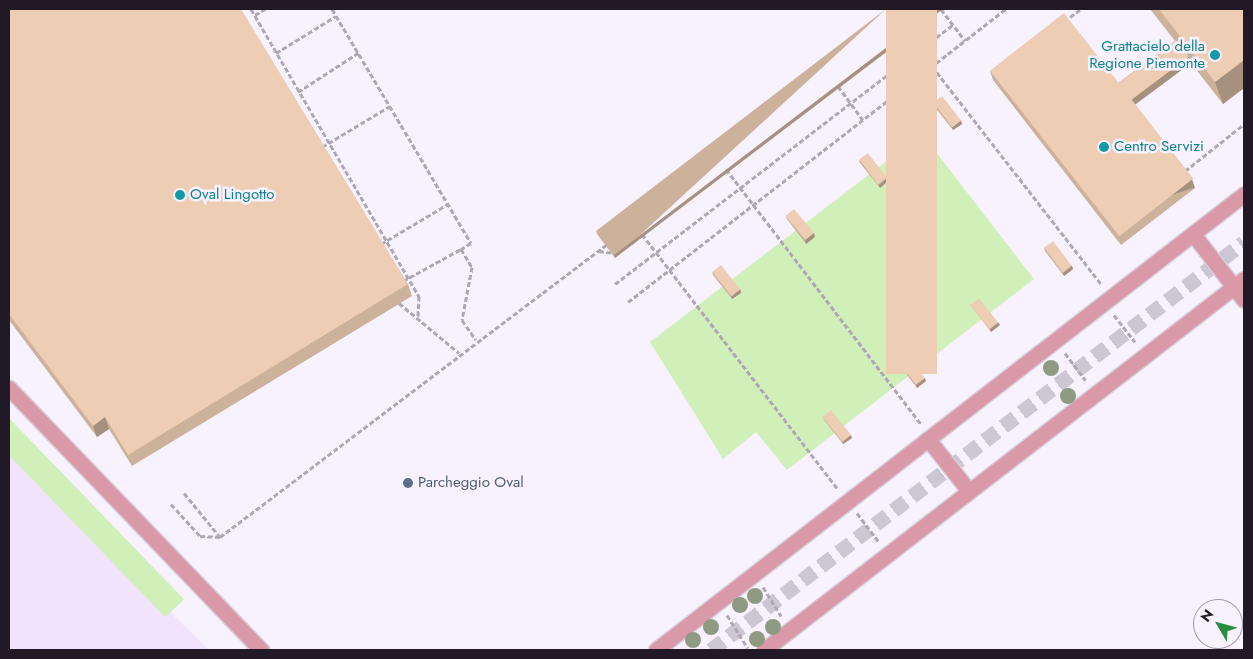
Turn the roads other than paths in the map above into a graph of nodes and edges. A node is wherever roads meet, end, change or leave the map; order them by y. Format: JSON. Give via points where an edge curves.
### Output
{"nodes":[{"id":1,"x":1244,"y":194,"type":"edge"},
{"id":2,"x":1193,"y":234,"type":"junction"},
{"id":3,"x":1239,"y":283,"type":"edge"},
{"id":4,"x":1244,"y":300,"type":"edge"},
{"id":5,"x":9,"y":388,"type":"edge"},
{"id":6,"x":926,"y":434,"type":"junction"},
{"id":7,"x":969,"y":492,"type":"junction"},
{"id":8,"x":261,"y":650,"type":"edge"},
{"id":9,"x":656,"y":650,"type":"edge"},
{"id":10,"x":764,"y":650,"type":"edge"}],
"edges":[{"from":1,"to":2,"type":"street"},
{"from":2,"to":3,"type":"street"},
{"from":2,"to":6,"type":"street","via":[[1104,296],[1055,341]]},
{"from":3,"to":4,"type":"street"},
{"from":3,"to":7,"type":"street"},
{"from":5,"to":8,"type":"street"},
{"from":6,"to":7,"type":"street"},
{"from":6,"to":9,"type":"street","via":[[848,501]]},
{"from":7,"to":10,"type":"street"}]}
